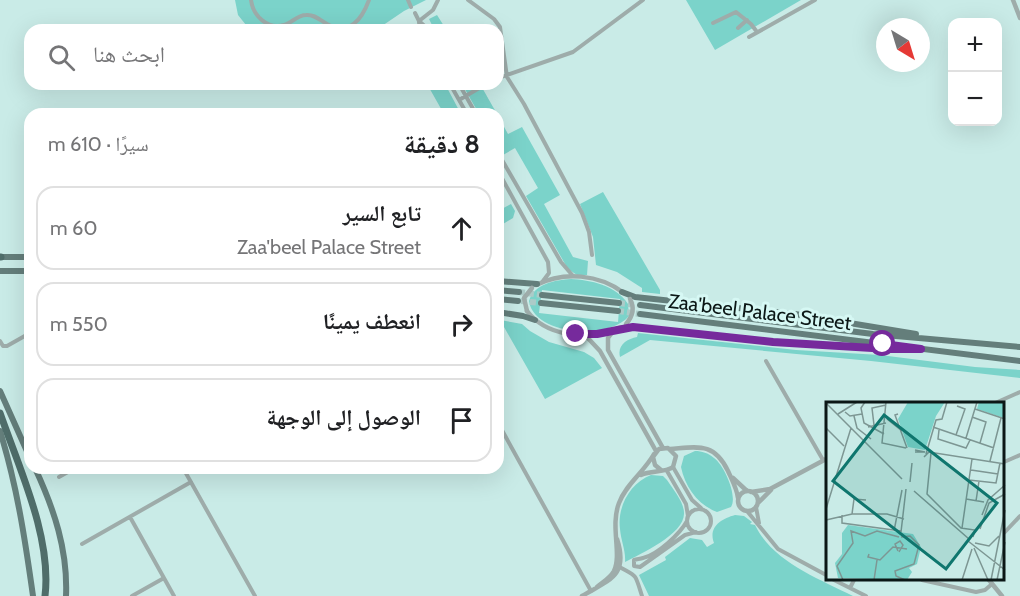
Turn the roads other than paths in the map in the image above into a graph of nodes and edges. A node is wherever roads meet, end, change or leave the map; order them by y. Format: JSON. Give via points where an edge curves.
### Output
{"nodes":[{"id":1,"x":251,"y":0,"type":"edge"},
{"id":2,"x":369,"y":0,"type":"edge"},
{"id":3,"x":408,"y":0,"type":"edge"},
{"id":4,"x":438,"y":0,"type":"edge"},
{"id":5,"x":468,"y":0,"type":"edge"},
{"id":6,"x":644,"y":0,"type":"edge"},
{"id":7,"x":815,"y":0,"type":"edge"},
{"id":8,"x":1013,"y":0,"type":"edge"},
{"id":9,"x":411,"y":7,"type":"dead end"},
{"id":10,"x":415,"y":13,"type":"dead end"},
{"id":11,"x":1020,"y":18,"type":"edge"},
{"id":12,"x":747,"y":20,"type":"junction"},
{"id":13,"x":419,"y":21,"type":"junction"},
{"id":14,"x":712,"y":23,"type":"dead end"},
{"id":15,"x":270,"y":24,"type":"edge"},
{"id":16,"x":287,"y":24,"type":"edge"},
{"id":17,"x":329,"y":24,"type":"edge"},
{"id":18,"x":352,"y":24,"type":"edge"},
{"id":19,"x":419,"y":24,"type":"edge"},
{"id":20,"x":422,"y":24,"type":"edge"},
{"id":21,"x":498,"y":24,"type":"edge"},
{"id":22,"x":738,"y":28,"type":"dead end"},
{"id":23,"x":757,"y":32,"type":"junction"},
{"id":24,"x":749,"y":37,"type":"dead end"},
{"id":25,"x":504,"y":58,"type":"edge"},
{"id":26,"x":506,"y":74,"type":"junction"},
{"id":27,"x":453,"y":90,"type":"edge"},
{"id":28,"x":463,"y":90,"type":"edge"},
{"id":29,"x":475,"y":90,"type":"edge"},
{"id":30,"x":466,"y":95,"type":"junction"},
{"id":31,"x":459,"y":100,"type":"junction"},
{"id":32,"x":463,"y":108,"type":"edge"},
{"id":33,"x":473,"y":108,"type":"edge"},
{"id":34,"x":504,"y":163,"type":"edge"},
{"id":35,"x":504,"y":182,"type":"edge"},
{"id":36,"x":592,"y":255,"type":"dead end"},
{"id":37,"x":0,"y":257,"type":"edge"},
{"id":38,"x":24,"y":257,"type":"edge"},
{"id":39,"x":0,"y":271,"type":"edge"},
{"id":40,"x":24,"y":271,"type":"edge"},
{"id":41,"x":573,"y":276,"type":"junction"},
{"id":42,"x":504,"y":282,"type":"edge"},
{"id":43,"x":537,"y":285,"type":"junction"},
{"id":44,"x":504,"y":291,"type":"edge"},
{"id":45,"x":519,"y":292,"type":"tunnel mouth"},
{"id":46,"x":622,"y":292,"type":"junction"},
{"id":47,"x":542,"y":295,"type":"tunnel mouth"},
{"id":48,"x":504,"y":300,"type":"edge"},
{"id":49,"x":518,"y":301,"type":"tunnel mouth"},
{"id":50,"x":541,"y":303,"type":"tunnel mouth"},
{"id":51,"x":619,"y":303,"type":"tunnel mouth"},
{"id":52,"x":640,"y":305,"type":"tunnel mouth"},
{"id":53,"x":618,"y":311,"type":"tunnel mouth"},
{"id":54,"x":504,"y":313,"type":"edge"},
{"id":55,"x":640,"y":314,"type":"tunnel mouth"},
{"id":56,"x":536,"y":320,"type":"junction"},
{"id":57,"x":616,"y":330,"type":"junction"},
{"id":58,"x":585,"y":335,"type":"junction"},
{"id":59,"x":24,"y":336,"type":"edge"},
{"id":60,"x":925,"y":338,"type":"junction"},
{"id":61,"x":0,"y":340,"type":"edge"},
{"id":62,"x":1020,"y":347,"type":"edge"},
{"id":63,"x":921,"y":349,"type":"junction"},
{"id":64,"x":766,"y":361,"type":"dead end"},
{"id":65,"x":1020,"y":361,"type":"edge"},
{"id":66,"x":0,"y":391,"type":"edge"},
{"id":67,"x":1020,"y":392,"type":"edge"},
{"id":68,"x":998,"y":402,"type":"edge"},
{"id":69,"x":0,"y":413,"type":"edge"},
{"id":70,"x":0,"y":431,"type":"edge"},
{"id":71,"x":504,"y":434,"type":"edge"},
{"id":72,"x":24,"y":445,"type":"edge"},
{"id":73,"x":688,"y":447,"type":"junction"},
{"id":74,"x":663,"y":448,"type":"junction"},
{"id":75,"x":670,"y":449,"type":"junction"},
{"id":76,"x":655,"y":453,"type":"junction"},
{"id":77,"x":1020,"y":455,"type":"edge"},
{"id":78,"x":676,"y":459,"type":"junction"},
{"id":79,"x":825,"y":459,"type":"edge"},
{"id":80,"x":1005,"y":462,"type":"edge"},
{"id":81,"x":673,"y":466,"type":"junction"},
{"id":82,"x":664,"y":470,"type":"junction"},
{"id":83,"x":38,"y":474,"type":"edge"},
{"id":84,"x":64,"y":474,"type":"edge"},
{"id":85,"x":186,"y":474,"type":"edge"},
{"id":86,"x":730,"y":474,"type":"junction"},
{"id":87,"x":639,"y":476,"type":"junction"},
{"id":88,"x":59,"y":477,"type":"dead end"},
{"id":89,"x":191,"y":482,"type":"junction"},
{"id":90,"x":776,"y":487,"type":"junction"},
{"id":91,"x":749,"y":491,"type":"junction"},
{"id":92,"x":738,"y":498,"type":"junction"},
{"id":93,"x":757,"y":505,"type":"junction"},
{"id":94,"x":702,"y":509,"type":"junction"},
{"id":95,"x":747,"y":511,"type":"junction"},
{"id":96,"x":1020,"y":516,"type":"edge"},
{"id":97,"x":130,"y":517,"type":"junction"},
{"id":98,"x":688,"y":519,"type":"junction"},
{"id":99,"x":760,"y":527,"type":"junction"},
{"id":100,"x":696,"y":532,"type":"junction"},
{"id":101,"x":1005,"y":532,"type":"edge"},
{"id":102,"x":82,"y":544,"type":"dead end"},
{"id":103,"x":618,"y":566,"type":"junction"},
{"id":104,"x":826,"y":575,"type":"edge"},
{"id":105,"x":164,"y":578,"type":"junction"},
{"id":106,"x":838,"y":581,"type":"edge"},
{"id":107,"x":853,"y":581,"type":"edge"},
{"id":108,"x":930,"y":581,"type":"edge"},
{"id":109,"x":990,"y":582,"type":"edge"},
{"id":110,"x":850,"y":588,"type":"junction"},
{"id":111,"x":591,"y":591,"type":"junction"},
{"id":112,"x":33,"y":596,"type":"edge"},
{"id":113,"x":45,"y":596,"type":"edge"},
{"id":114,"x":66,"y":596,"type":"edge"},
{"id":115,"x":132,"y":596,"type":"edge"},
{"id":116,"x":174,"y":596,"type":"edge"},
{"id":117,"x":255,"y":596,"type":"edge"},
{"id":118,"x":582,"y":596,"type":"edge"},
{"id":119,"x":642,"y":596,"type":"edge"},
{"id":120,"x":866,"y":596,"type":"edge"},
{"id":121,"x":1002,"y":596,"type":"edge"}],
"edges":[{"from":1,"to":15,"type":"street","via":[[256,15]]},
{"from":2,"to":18,"type":"street","via":[[360,19]]},
{"from":3,"to":9,"type":"street"},
{"from":4,"to":13,"type":"street","via":[[433,10]]},
{"from":5,"to":21,"type":"street"},
{"from":6,"to":26,"type":"street","via":[[568,55]]},
{"from":7,"to":23,"type":"street"},
{"from":8,"to":11,"type":"street"},
{"from":10,"to":13,"type":"street"},
{"from":12,"to":14,"type":"street","via":[[733,12]]},
{"from":12,"to":22,"type":"street"},
{"from":12,"to":23,"type":"street"},
{"from":13,"to":19,"type":"street"},
{"from":13,"to":20,"type":"street"},
{"from":16,"to":17,"type":"street","via":[[308,15]]},
{"from":23,"to":24,"type":"street"},
{"from":25,"to":26,"type":"street"},
{"from":26,"to":36,"type":"street","via":[[582,213]]},
{"from":27,"to":31,"type":"street"},
{"from":28,"to":30,"type":"street"},
{"from":29,"to":30,"type":"street"},
{"from":30,"to":31,"type":"street"},
{"from":30,"to":33,"type":"street"},
{"from":31,"to":32,"type":"street"},
{"from":34,"to":41,"type":"street"},
{"from":35,"to":43,"type":"street","via":[[548,262],[549,273]]},
{"from":37,"to":38,"type":"main road"},
{"from":39,"to":40,"type":"main road"},
{"from":41,"to":43,"type":"street"},
{"from":41,"to":46,"type":"street","via":[[598,280]]},
{"from":42,"to":43,"type":"main road"},
{"from":43,"to":56,"type":"street","bridge":true,"via":[[524,298],[527,311]]},
{"from":44,"to":45,"type":"main road"},
{"from":46,"to":57,"type":"street","bridge":true,"via":[[630,299],[633,310],[626,324]]},
{"from":46,"to":60,"type":"main road","via":[[635,297],[881,327]]},
{"from":47,"to":51,"type":"main road"},
{"from":48,"to":49,"type":"main road"},
{"from":50,"to":53,"type":"main road"},
{"from":52,"to":60,"type":"main road","name":"Zaa'beel Palace Street"},
{"from":54,"to":56,"type":"main road"},
{"from":55,"to":63,"type":"main road","name":"Zaa'beel Palace Street"},
{"from":56,"to":58,"type":"street","via":[[556,331]]},
{"from":57,"to":58,"type":"street"},
{"from":57,"to":63,"type":"main road","via":[[633,327],[817,345]]},
{"from":57,"to":74,"type":"street","via":[[607,342],[609,354]]},
{"from":58,"to":76,"type":"street","via":[[600,351]]},
{"from":59,"to":61,"type":"street","via":[[7,346]]},
{"from":60,"to":62,"type":"main road","name":"Zaa'beel Palace Street"},
{"from":63,"to":65,"type":"main road","name":"Zaa'beel Palace Street"},
{"from":64,"to":79,"type":"street"},
{"from":66,"to":72,"type":"main road"},
{"from":67,"to":68,"type":"street"},
{"from":69,"to":113,"type":"highway","via":[[41,534]]},
{"from":70,"to":112,"type":"main road","via":[[23,520]]},
{"from":71,"to":111,"type":"street"},
{"from":73,"to":75,"type":"street"},
{"from":73,"to":78,"type":"street"},
{"from":73,"to":86,"type":"street","via":[[712,452]]},
{"from":74,"to":75,"type":"street"},
{"from":74,"to":76,"type":"street"},
{"from":75,"to":78,"type":"street"},
{"from":76,"to":82,"type":"street","via":[[653,463]]},
{"from":76,"to":87,"type":"street"},
{"from":77,"to":80,"type":"street"},
{"from":78,"to":81,"type":"street"},
{"from":79,"to":90,"type":"street"},
{"from":81,"to":82,"type":"street"},
{"from":81,"to":94,"type":"street","via":[[692,500]]},
{"from":82,"to":87,"type":"street"},
{"from":82,"to":98,"type":"street","via":[[686,504]]},
{"from":83,"to":114,"type":"main road","via":[[61,535]]},
{"from":84,"to":88,"type":"street"},
{"from":85,"to":89,"type":"street"},
{"from":86,"to":91,"type":"street"},
{"from":86,"to":92,"type":"street"},
{"from":87,"to":103,"type":"street","via":[[628,486],[618,505]]},
{"from":89,"to":97,"type":"street"},
{"from":89,"to":117,"type":"street"},
{"from":90,"to":91,"type":"street"},
{"from":90,"to":93,"type":"street"},
{"from":91,"to":92,"type":"street"},
{"from":91,"to":93,"type":"street","via":[[756,496]]},
{"from":92,"to":95,"type":"street","via":[[740,508]]},
{"from":93,"to":95,"type":"street"},
{"from":93,"to":99,"type":"street"},
{"from":94,"to":98,"type":"street","via":[[695,509]]},
{"from":94,"to":100,"type":"street","via":[[710,514],[711,524],[705,532]]},
{"from":95,"to":99,"type":"street"},
{"from":96,"to":101,"type":"street"},
{"from":97,"to":102,"type":"street"},
{"from":97,"to":105,"type":"street"},
{"from":98,"to":100,"type":"street","via":[[690,528]]},
{"from":98,"to":100,"type":"street","via":[[663,547],[634,560],[634,566],[639,568],[685,535]]},
{"from":99,"to":104,"type":"street","via":[[783,553]]},
{"from":103,"to":111,"type":"street","via":[[612,579]]},
{"from":103,"to":119,"type":"street","via":[[635,576]]},
{"from":105,"to":115,"type":"street"},
{"from":105,"to":116,"type":"street"},
{"from":106,"to":110,"type":"street"},
{"from":107,"to":110,"type":"street"},
{"from":108,"to":109,"type":"street","via":[[976,592],[985,590]]},
{"from":109,"to":121,"type":"street"},
{"from":110,"to":120,"type":"street"},
{"from":111,"to":118,"type":"street"}]}
